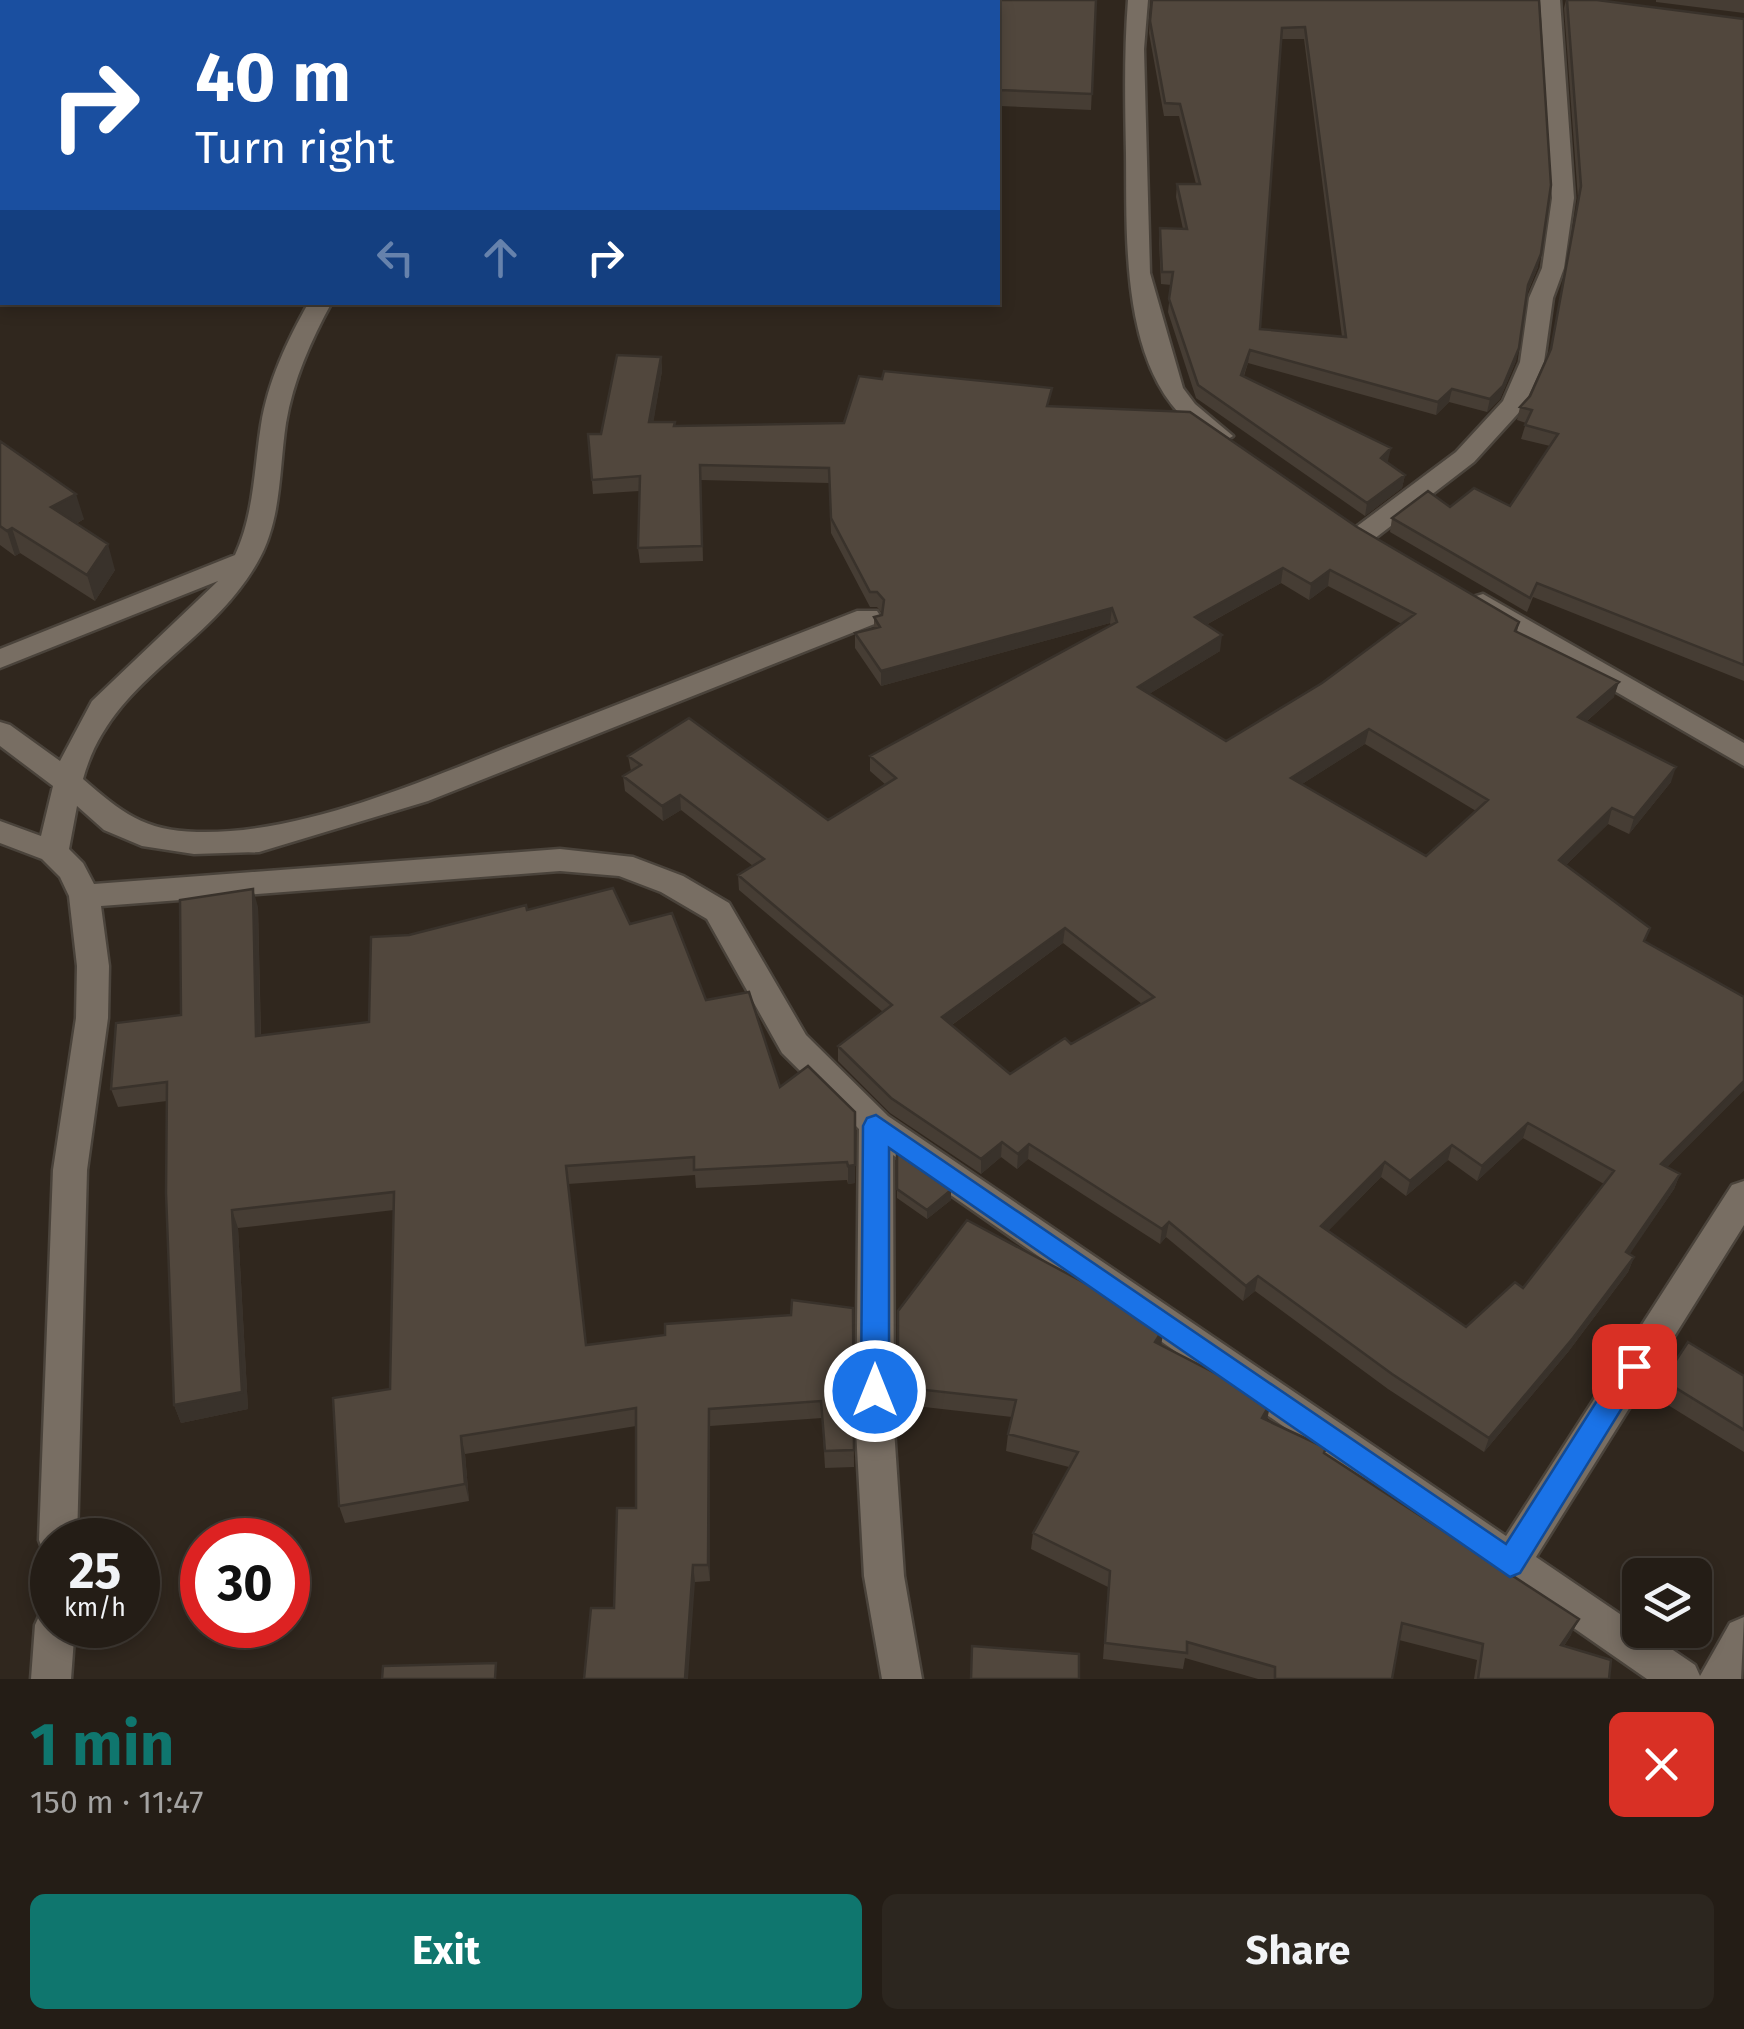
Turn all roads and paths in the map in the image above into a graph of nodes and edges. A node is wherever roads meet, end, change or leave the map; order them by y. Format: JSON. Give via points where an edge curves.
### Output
{"nodes":[{"id":1,"x":1138,"y":0,"type":"edge"},
{"id":2,"x":1550,"y":0,"type":"edge"},
{"id":3,"x":319,"y":305,"type":"edge"},
{"id":4,"x":1248,"y":454,"type":"edge"},
{"id":5,"x":1366,"y":533,"type":"edge"},
{"id":6,"x":246,"y":560,"type":"junction"},
{"id":7,"x":1459,"y":588,"type":"edge"},
{"id":8,"x":867,"y":617,"type":"dead end"},
{"id":9,"x":0,"y":659,"type":"edge"},
{"id":10,"x":0,"y":732,"type":"edge"},
{"id":11,"x":1744,"y":756,"type":"edge"},
{"id":12,"x":69,"y":783,"type":"junction"},
{"id":13,"x":0,"y":832,"type":"edge"},
{"id":14,"x":53,"y":850,"type":"junction"},
{"id":15,"x":84,"y":896,"type":"junction"},
{"id":16,"x":876,"y":1126,"type":"junction"},
{"id":17,"x":1744,"y":1196,"type":"edge"},
{"id":18,"x":59,"y":1518,"type":"edge"},
{"id":19,"x":1510,"y":1564,"type":"junction"},
{"id":20,"x":1744,"y":1636,"type":"edge"},
{"id":21,"x":53,"y":1648,"type":"edge"},
{"id":22,"x":51,"y":1679,"type":"edge"},
{"id":23,"x":902,"y":1679,"type":"edge"},
{"id":24,"x":1681,"y":1679,"type":"edge"},
{"id":25,"x":1719,"y":1679,"type":"edge"}],
"edges":[{"from":1,"to":4,"type":"street","via":[[1139,273],[1148,315],[1171,390],[1203,424]]},
{"from":2,"to":5,"type":"street","via":[[1563,198],[1532,362],[1514,403],[1465,457]]},
{"from":3,"to":6,"type":"street","via":[[290,357]]},
{"from":6,"to":9,"type":"street"},
{"from":6,"to":12,"type":"street","via":[[183,635],[100,710]]},
{"from":7,"to":11,"type":"street"},
{"from":8,"to":12,"type":"street","via":[[418,794],[259,842],[142,835],[115,823]]},
{"from":10,"to":12,"type":"street"},
{"from":12,"to":14,"type":"street"},
{"from":13,"to":14,"type":"street"},
{"from":14,"to":15,"type":"street"},
{"from":15,"to":16,"type":"street","via":[[492,863],[622,865],[718,911],[794,1044]]},
{"from":15,"to":18,"type":"street","via":[[92,1018],[70,1170]]},
{"from":16,"to":19,"type":"street"},
{"from":16,"to":23,"type":"street","via":[[875,1429],[884,1576]]},
{"from":17,"to":19,"type":"street"},
{"from":19,"to":24,"type":"street"},
{"from":20,"to":25,"type":"street"},
{"from":21,"to":22,"type":"street"}]}
